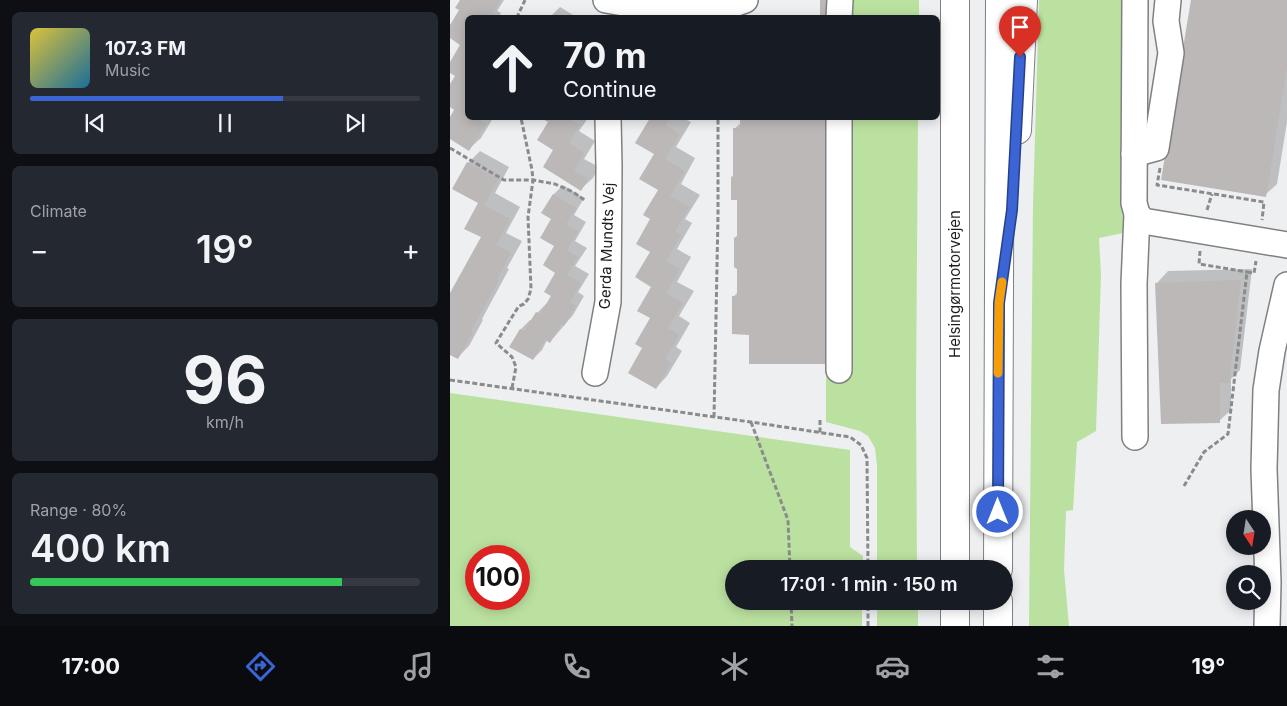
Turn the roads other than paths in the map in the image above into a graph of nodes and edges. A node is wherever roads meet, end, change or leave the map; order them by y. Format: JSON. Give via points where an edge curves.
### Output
{"nodes":[{"id":1,"x":745,"y":0,"type":"edge"},
{"id":2,"x":840,"y":0,"type":"edge"},
{"id":3,"x":940,"y":0,"type":"edge"},
{"id":4,"x":955,"y":0,"type":"edge"},
{"id":5,"x":1000,"y":0,"type":"edge"},
{"id":6,"x":1024,"y":0,"type":"edge"},
{"id":7,"x":1134,"y":0,"type":"edge"},
{"id":8,"x":1168,"y":0,"type":"edge"},
{"id":9,"x":608,"y":6,"type":"edge"},
{"id":10,"x":840,"y":15,"type":"edge"},
{"id":11,"x":608,"y":120,"type":"edge"},
{"id":12,"x":839,"y":120,"type":"edge"},
{"id":13,"x":1145,"y":151,"type":"junction"},
{"id":14,"x":954,"y":153,"type":"junction"},
{"id":15,"x":1137,"y":214,"type":"junction"},
{"id":16,"x":1287,"y":245,"type":"edge"},
{"id":17,"x":1287,"y":285,"type":"edge"},
{"id":18,"x":999,"y":303,"type":"junction"},
{"id":19,"x":838,"y":370,"type":"dead end"},
{"id":20,"x":595,"y":373,"type":"dead end"},
{"id":21,"x":1135,"y":436,"type":"dead end"},
{"id":22,"x":955,"y":560,"type":"edge"},
{"id":23,"x":998,"y":560,"type":"edge"},
{"id":24,"x":955,"y":610,"type":"edge"},
{"id":25,"x":998,"y":610,"type":"edge"},
{"id":26,"x":955,"y":626,"type":"edge"},
{"id":27,"x":998,"y":626,"type":"edge"},
{"id":28,"x":1267,"y":626,"type":"edge"}],
"edges":[{"from":1,"to":9,"type":"street","via":[[717,10]]},
{"from":2,"to":10,"type":"street"},
{"from":3,"to":14,"type":"highway"},
{"from":4,"to":14,"type":"highway","name":"Helsingørmotorvejen"},
{"from":5,"to":18,"type":"highway"},
{"from":6,"to":18,"type":"highway","via":[[1012,210]]},
{"from":7,"to":13,"type":"street"},
{"from":8,"to":13,"type":"street","via":[[1166,21],[1171,53]]},
{"from":11,"to":20,"type":"street","name":"Gerda Mundts Vej","via":[[608,302]]},
{"from":12,"to":19,"type":"street"},
{"from":13,"to":15,"type":"street","via":[[1134,203]]},
{"from":14,"to":22,"type":"highway","name":"Helsingørmotorvejen"},
{"from":15,"to":16,"type":"street","via":[[1143,221]]},
{"from":15,"to":21,"type":"street"},
{"from":17,"to":28,"type":"street","via":[[1266,390]]},
{"from":18,"to":23,"type":"highway"},
{"from":24,"to":26,"type":"highway"},
{"from":25,"to":27,"type":"highway"}]}
